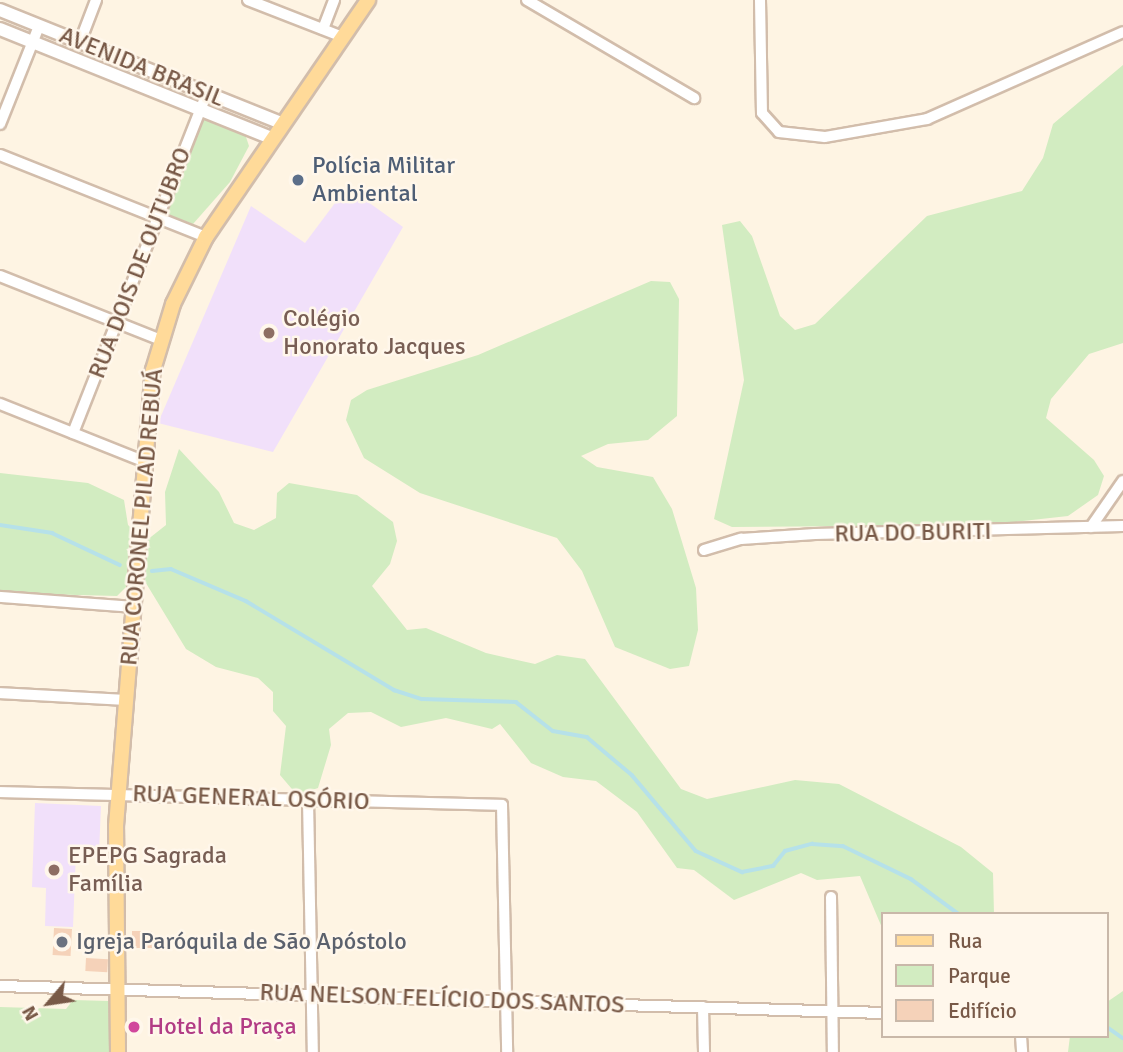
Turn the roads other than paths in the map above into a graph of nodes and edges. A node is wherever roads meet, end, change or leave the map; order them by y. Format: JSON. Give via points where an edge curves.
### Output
{"nodes":[{"id":1,"x":96,"y":0,"type":"edge"},
{"id":2,"x":247,"y":0,"type":"edge"},
{"id":3,"x":334,"y":0,"type":"edge"},
{"id":4,"x":368,"y":0,"type":"edge"},
{"id":5,"x":527,"y":0,"type":"edge"},
{"id":6,"x":760,"y":0,"type":"edge"},
{"id":7,"x":0,"y":10,"type":"edge"},
{"id":8,"x":39,"y":26,"type":"junction"},
{"id":9,"x":0,"y":29,"type":"edge"},
{"id":10,"x":323,"y":29,"type":"junction"},
{"id":11,"x":1123,"y":32,"type":"edge"},
{"id":12,"x":343,"y":37,"type":"junction"},
{"id":13,"x":32,"y":42,"type":"junction"},
{"id":14,"x":80,"y":42,"type":"junction"},
{"id":15,"x":207,"y":93,"type":"junction"},
{"id":16,"x":694,"y":98,"type":"dead end"},
{"id":17,"x":201,"y":110,"type":"junction"},
{"id":18,"x":0,"y":124,"type":"edge"},
{"id":19,"x":283,"y":124,"type":"junction"},
{"id":20,"x":273,"y":139,"type":"junction"},
{"id":21,"x":0,"y":155,"type":"edge"},
{"id":22,"x":158,"y":218,"type":"junction"},
{"id":23,"x":206,"y":237,"type":"junction"},
{"id":24,"x":0,"y":276,"type":"edge"},
{"id":25,"x":117,"y":323,"type":"junction"},
{"id":26,"x":160,"y":340,"type":"junction"},
{"id":27,"x":0,"y":404,"type":"edge"},
{"id":28,"x":74,"y":433,"type":"junction"},
{"id":29,"x":143,"y":461,"type":"junction"},
{"id":30,"x":1123,"y":481,"type":"edge"},
{"id":31,"x":1123,"y":526,"type":"edge"},
{"id":32,"x":1091,"y":527,"type":"junction"},
{"id":33,"x":704,"y":550,"type":"dead end"},
{"id":34,"x":0,"y":597,"type":"edge"},
{"id":35,"x":133,"y":607,"type":"junction"},
{"id":36,"x":0,"y":693,"type":"edge"},
{"id":37,"x":126,"y":700,"type":"junction"},
{"id":38,"x":0,"y":792,"type":"edge"},
{"id":39,"x":119,"y":795,"type":"junction"},
{"id":40,"x":309,"y":800,"type":"junction"},
{"id":41,"x":831,"y":897,"type":"dead end"},
{"id":42,"x":0,"y":986,"type":"edge"},
{"id":43,"x":117,"y":990,"type":"junction"},
{"id":44,"x":312,"y":996,"type":"junction"},
{"id":45,"x":506,"y":1001,"type":"junction"},
{"id":46,"x":703,"y":1007,"type":"junction"},
{"id":47,"x":833,"y":1010,"type":"junction"},
{"id":48,"x":881,"y":1013,"type":"edge"},
{"id":49,"x":118,"y":1052,"type":"edge"},
{"id":50,"x":313,"y":1052,"type":"edge"},
{"id":51,"x":507,"y":1052,"type":"edge"},
{"id":52,"x":704,"y":1052,"type":"edge"},
{"id":53,"x":834,"y":1052,"type":"edge"}],
"edges":[{"from":1,"to":14,"type":"street"},
{"from":2,"to":10,"type":"street"},
{"from":3,"to":10,"type":"street"},
{"from":4,"to":12,"type":"main road","name":"RUA CORONEL PILAD REBUÁ"},
{"from":5,"to":16,"type":"street"},
{"from":6,"to":11,"type":"street","via":[[762,113],[779,132],[825,137],[927,119]]},
{"from":7,"to":8,"type":"street","name":"AVENIDA BRASIL"},
{"from":8,"to":13,"type":"street"},
{"from":8,"to":14,"type":"street","name":"AVENIDA BRASIL"},
{"from":9,"to":13,"type":"street","name":"AVENIDA BRASIL"},
{"from":10,"to":12,"type":"street"},
{"from":12,"to":19,"type":"main road","name":"RUA CORONEL PILAD REBUÁ"},
{"from":13,"to":17,"type":"street","name":"AVENIDA BRASIL"},
{"from":13,"to":18,"type":"street"},
{"from":14,"to":15,"type":"street","name":"AVENIDA BRASIL"},
{"from":15,"to":17,"type":"street","name":"RUA DOIS DE OUTUBRO"},
{"from":15,"to":19,"type":"street","name":"AVENIDA BRASIL"},
{"from":17,"to":20,"type":"street","name":"AVENIDA BRASIL"},
{"from":17,"to":22,"type":"street","name":"RUA DOIS DE OUTUBRO"},
{"from":19,"to":20,"type":"main road","name":"RUA CORONEL PILAD REBUÁ"},
{"from":20,"to":23,"type":"main road","name":"RUA CORONEL PILAD REBUÁ"},
{"from":21,"to":22,"type":"street"},
{"from":22,"to":23,"type":"street"},
{"from":22,"to":25,"type":"street","name":"RUA DOIS DE OUTUBRO"},
{"from":23,"to":26,"type":"main road","name":"RUA CORONEL PILAD REBUÁ"},
{"from":24,"to":25,"type":"street"},
{"from":25,"to":26,"type":"street"},
{"from":25,"to":28,"type":"street","name":"RUA DOIS DE OUTUBRO"},
{"from":26,"to":29,"type":"main road","name":"RUA CORONEL PILAD REBUÁ"},
{"from":27,"to":28,"type":"street"},
{"from":28,"to":29,"type":"street"},
{"from":29,"to":35,"type":"main road","name":"RUA CORONEL PILAD REBUÁ"},
{"from":30,"to":32,"type":"street"},
{"from":31,"to":32,"type":"street","name":"RUA DO BURITI"},
{"from":32,"to":33,"type":"street","name":"RUA DO BURITI","via":[[815,534],[741,539]]},
{"from":34,"to":35,"type":"street"},
{"from":35,"to":37,"type":"main road","name":"RUA CORONEL PILAD REBUÁ"},
{"from":36,"to":37,"type":"street"},
{"from":37,"to":39,"type":"main road","name":"RUA CORONEL PILAD REBUÁ"},
{"from":38,"to":39,"type":"street","name":"RUA GENERAL OSÓRIO"},
{"from":39,"to":40,"type":"street","name":"RUA GENERAL OSÓRIO"},
{"from":39,"to":43,"type":"main road","name":"RUA CORONEL PILAD REBUÁ"},
{"from":40,"to":44,"type":"street"},
{"from":40,"to":45,"type":"street","name":"RUA GENERAL OSÓRIO","via":[[502,805]]},
{"from":41,"to":47,"type":"street"},
{"from":42,"to":43,"type":"street","name":"RUA NELSON FELÍCIO DOS SANTOS"},
{"from":43,"to":44,"type":"street","name":"RUA NELSON FELÍCIO DOS SANTOS"},
{"from":43,"to":49,"type":"main road","name":"RUA CORONEL PILAD REBUÁ"},
{"from":44,"to":45,"type":"street","name":"RUA NELSON FELÍCIO DOS SANTOS"},
{"from":44,"to":50,"type":"street"},
{"from":45,"to":46,"type":"street","name":"RUA NELSON FELÍCIO DOS SANTOS"},
{"from":45,"to":51,"type":"street"},
{"from":46,"to":47,"type":"street","name":"RUA NELSON FELÍCIO DOS SANTOS"},
{"from":46,"to":52,"type":"street"},
{"from":47,"to":48,"type":"street","name":"RUA NELSON FELÍCIO DOS SANTOS"},
{"from":47,"to":53,"type":"street"}]}
